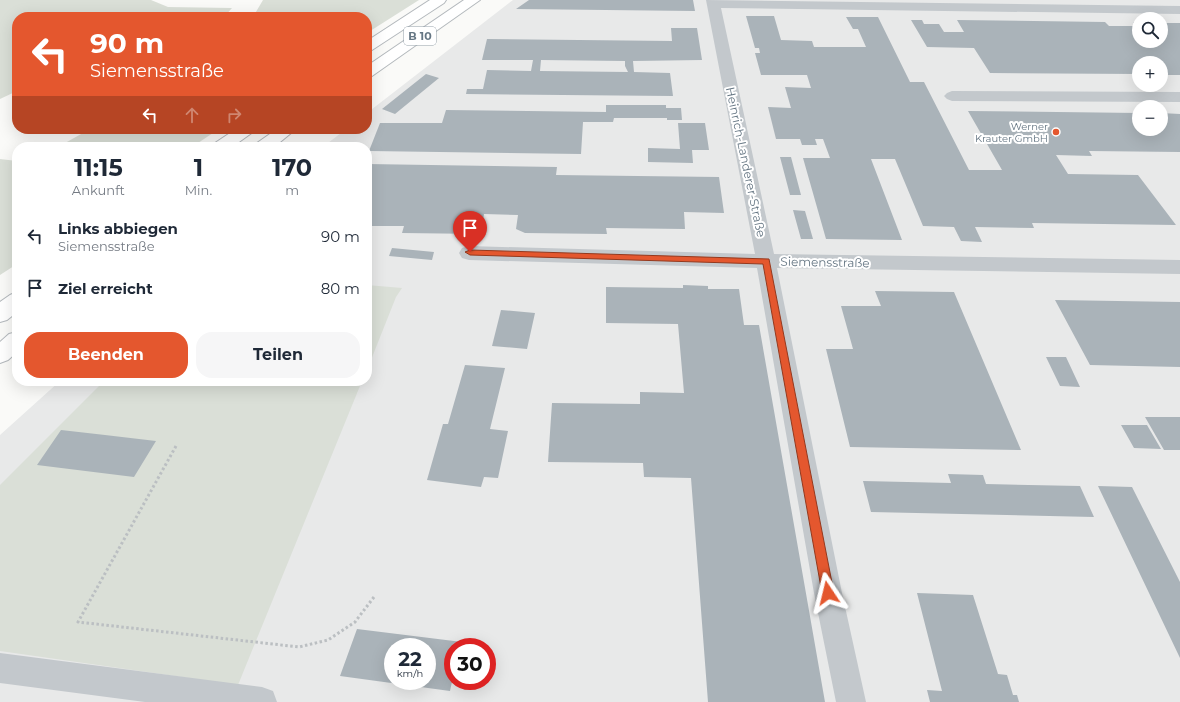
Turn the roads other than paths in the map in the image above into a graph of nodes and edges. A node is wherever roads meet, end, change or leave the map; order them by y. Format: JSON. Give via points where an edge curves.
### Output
{"nodes":[{"id":1,"x":439,"y":0,"type":"edge"},
{"id":2,"x":473,"y":0,"type":"edge"},
{"id":3,"x":714,"y":2,"type":"edge"},
{"id":4,"x":864,"y":3,"type":"edge"},
{"id":5,"x":992,"y":4,"type":"edge"},
{"id":6,"x":1180,"y":10,"type":"edge"},
{"id":7,"x":372,"y":44,"type":"edge"},
{"id":8,"x":372,"y":70,"type":"edge"},
{"id":9,"x":952,"y":96,"type":"dead end"},
{"id":10,"x":1180,"y":97,"type":"edge"},
{"id":11,"x":240,"y":134,"type":"edge"},
{"id":12,"x":281,"y":134,"type":"edge"},
{"id":13,"x":228,"y":142,"type":"edge"},
{"id":14,"x":269,"y":142,"type":"edge"},
{"id":15,"x":470,"y":252,"type":"dead end"},
{"id":16,"x":766,"y":261,"type":"junction"},
{"id":17,"x":1180,"y":267,"type":"edge"},
{"id":18,"x":12,"y":304,"type":"edge"},
{"id":19,"x":0,"y":314,"type":"edge"},
{"id":20,"x":12,"y":344,"type":"edge"},
{"id":21,"x":0,"y":354,"type":"edge"},
{"id":22,"x":0,"y":668,"type":"edge"},
{"id":23,"x":262,"y":702,"type":"edge"},
{"id":24,"x":851,"y":702,"type":"edge"}],
"edges":[{"from":1,"to":7,"type":"highway","number":"B 10"},
{"from":2,"to":8,"type":"highway","number":"B 10"},
{"from":3,"to":4,"type":"street"},
{"from":3,"to":16,"type":"street","name":"Heinrich-Landerer-Straße"},
{"from":4,"to":5,"type":"street"},
{"from":5,"to":6,"type":"street"},
{"from":9,"to":10,"type":"street"},
{"from":11,"to":13,"type":"highway"},
{"from":12,"to":14,"type":"highway"},
{"from":15,"to":16,"type":"street","name":"Siemensstraße"},
{"from":16,"to":17,"type":"street","name":"Siemensstraße"},
{"from":16,"to":24,"type":"street","name":"Heinrich-Landerer-Straße"},
{"from":18,"to":19,"type":"highway"},
{"from":20,"to":21,"type":"highway"},
{"from":22,"to":23,"type":"street"}]}
